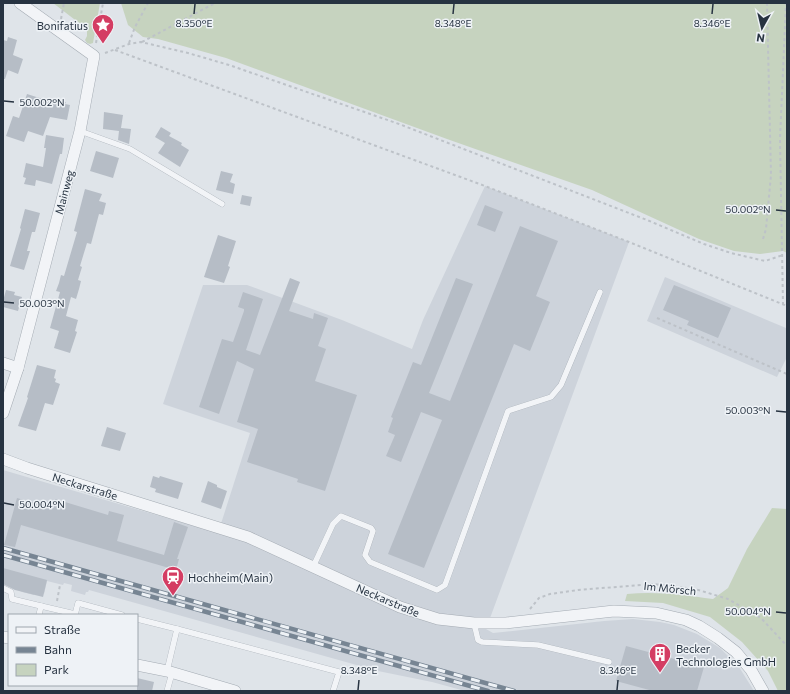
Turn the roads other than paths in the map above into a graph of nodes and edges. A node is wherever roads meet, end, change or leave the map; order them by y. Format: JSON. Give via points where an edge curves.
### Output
{"nodes":[{"id":1,"x":20,"y":3,"type":"edge"},
{"id":2,"x":80,"y":132,"type":"junction"},
{"id":3,"x":222,"y":204,"type":"dead end"},
{"id":4,"x":600,"y":292,"type":"dead end"},
{"id":5,"x":3,"y":363,"type":"edge"},
{"id":6,"x":18,"y":368,"type":"junction"},
{"id":7,"x":3,"y":413,"type":"edge"},
{"id":8,"x":3,"y":459,"type":"edge"},
{"id":9,"x":313,"y":567,"type":"junction"},
{"id":10,"x":3,"y":588,"type":"edge"},
{"id":11,"x":41,"y":606,"type":"junction"},
{"id":12,"x":39,"y":614,"type":"edge"},
{"id":13,"x":71,"y":614,"type":"edge"},
{"id":14,"x":75,"y":614,"type":"edge"},
{"id":15,"x":118,"y":614,"type":"edge"},
{"id":16,"x":138,"y":619,"type":"edge"},
{"id":17,"x":474,"y":623,"type":"junction"},
{"id":18,"x":177,"y":629,"type":"junction"},
{"id":19,"x":609,"y":662,"type":"dead end"},
{"id":20,"x":138,"y":665,"type":"edge"},
{"id":21,"x":170,"y":672,"type":"junction"},
{"id":22,"x":167,"y":691,"type":"edge"},
{"id":23,"x":235,"y":691,"type":"edge"},
{"id":24,"x":334,"y":691,"type":"edge"},
{"id":25,"x":763,"y":691,"type":"edge"}],
"edges":[{"from":1,"to":2,"type":"street","name":"Mainweg","via":[[94,56]]},
{"from":2,"to":3,"type":"lane","via":[[130,149]]},
{"from":2,"to":6,"type":"street","name":"Mainweg"},
{"from":4,"to":9,"type":"lane","via":[[561,385],[551,397],[508,411],[445,585],[437,590],[370,562],[365,555],[373,531],[341,516],[333,524]]},
{"from":5,"to":6,"type":"street"},
{"from":6,"to":7,"type":"street","name":"Mainweg"},
{"from":8,"to":9,"type":"street","name":"Neckarstraße","via":[[233,531]]},
{"from":9,"to":17,"type":"street","name":"Neckarstraße","via":[[400,607],[438,619]]},
{"from":10,"to":11,"type":"lane","via":[[11,592],[12,599]]},
{"from":11,"to":12,"type":"lane"},
{"from":11,"to":13,"type":"lane"},
{"from":14,"to":15,"type":"lane","via":[[78,603]]},
{"from":16,"to":18,"type":"lane"},
{"from":17,"to":19,"type":"lane","via":[[478,640],[482,642],[538,645]]},
{"from":17,"to":25,"type":"street","name":"Neckarstraße","via":[[506,623],[614,611],[656,613],[679,618],[705,630],[736,652],[751,670]]},
{"from":18,"to":21,"type":"lane"},
{"from":18,"to":24,"type":"lane","via":[[338,672]]},
{"from":20,"to":21,"type":"street"},
{"from":21,"to":22,"type":"lane"},
{"from":21,"to":23,"type":"street"}]}
